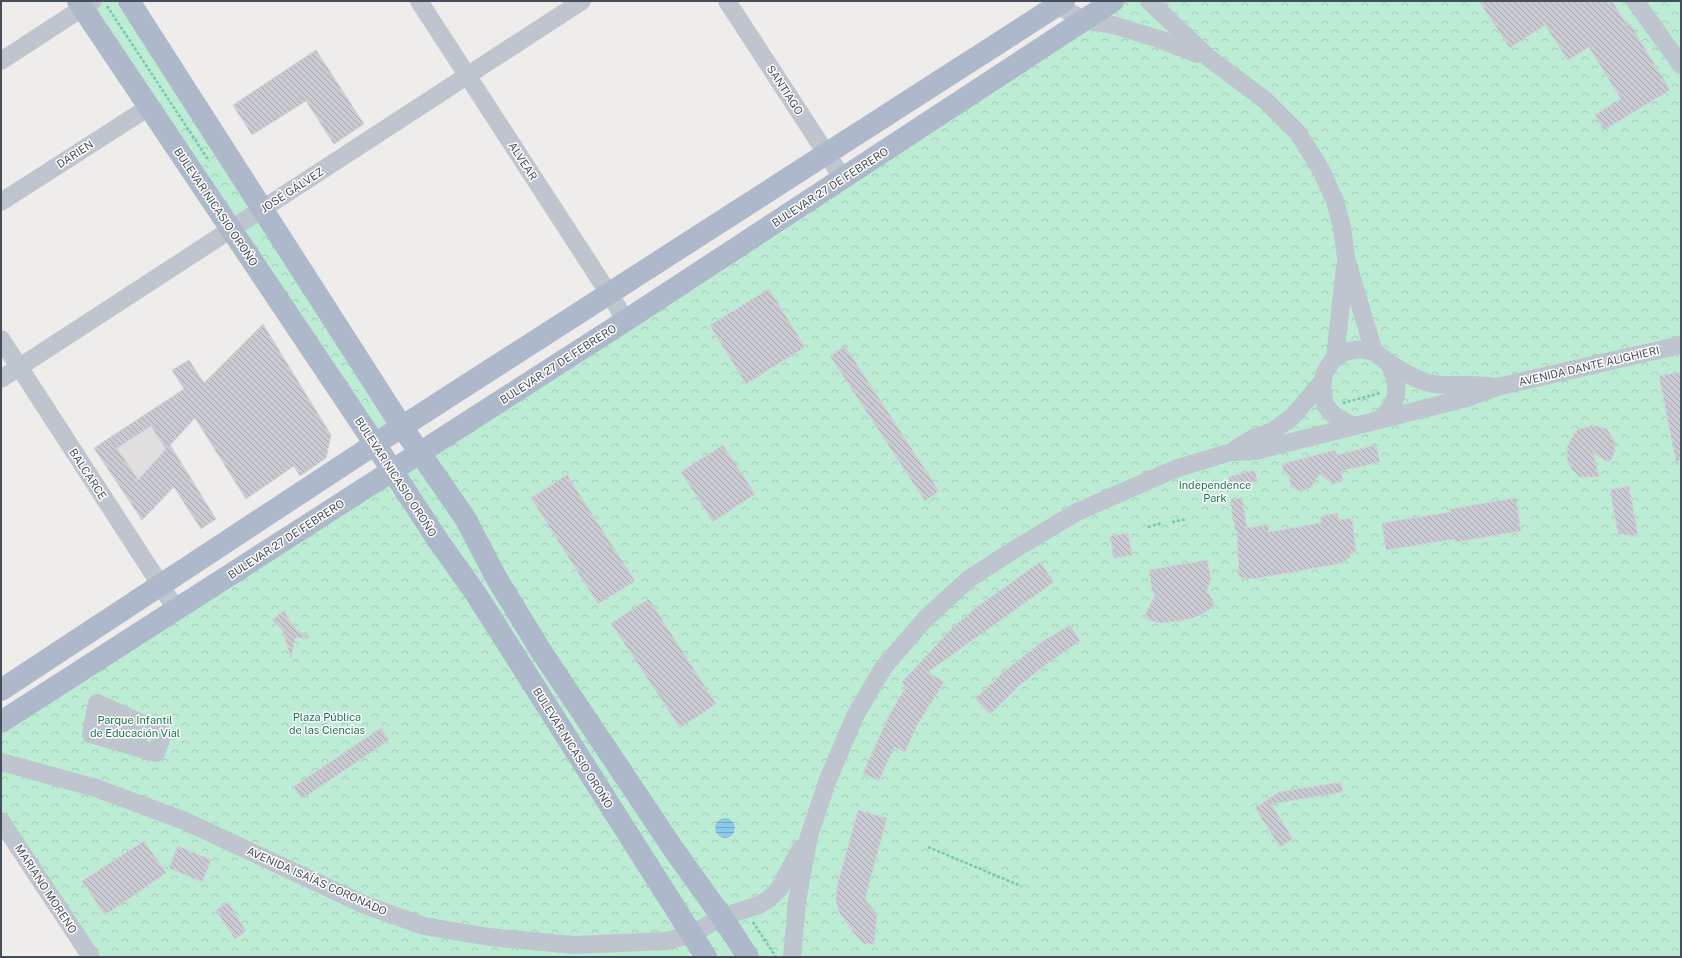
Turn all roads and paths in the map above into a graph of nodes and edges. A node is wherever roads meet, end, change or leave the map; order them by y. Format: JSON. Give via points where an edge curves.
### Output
{"nodes":[{"id":1,"x":129,"y":1,"type":"edge"},
{"id":2,"x":419,"y":1,"type":"edge"},
{"id":3,"x":582,"y":1,"type":"edge"},
{"id":4,"x":727,"y":1,"type":"edge"},
{"id":5,"x":1113,"y":1,"type":"edge"},
{"id":6,"x":1149,"y":1,"type":"edge"},
{"id":7,"x":1635,"y":1,"type":"edge"},
{"id":8,"x":1058,"y":2,"type":"edge"},
{"id":9,"x":85,"y":3,"type":"edge"},
{"id":10,"x":1084,"y":20,"type":"junction"},
{"id":11,"x":1208,"y":58,"type":"junction"},
{"id":12,"x":1,"y":61,"type":"edge"},
{"id":13,"x":1681,"y":65,"type":"edge"},
{"id":14,"x":467,"y":75,"type":"junction"},
{"id":15,"x":149,"y":107,"type":"junction"},
{"id":16,"x":826,"y":154,"type":"junction"},
{"id":17,"x":843,"y":179,"type":"junction"},
{"id":18,"x":1,"y":202,"type":"edge"},
{"id":19,"x":263,"y":209,"type":"junction"},
{"id":20,"x":231,"y":229,"type":"junction"},
{"id":21,"x":1346,"y":258,"type":"junction"},
{"id":22,"x":609,"y":294,"type":"junction"},
{"id":23,"x":625,"y":321,"type":"junction"},
{"id":24,"x":1,"y":339,"type":"edge"},
{"id":25,"x":1681,"y":345,"type":"edge"},
{"id":26,"x":1381,"y":357,"type":"junction"},
{"id":27,"x":1335,"y":358,"type":"junction"},
{"id":28,"x":19,"y":367,"type":"junction"},
{"id":29,"x":1,"y":378,"type":"edge"},
{"id":30,"x":1322,"y":383,"type":"junction"},
{"id":31,"x":1497,"y":387,"type":"junction"},
{"id":32,"x":1386,"y":392,"type":"dead end"},
{"id":33,"x":1338,"y":404,"type":"dead end"},
{"id":34,"x":1379,"y":420,"type":"junction"},
{"id":35,"x":1354,"y":426,"type":"junction"},
{"id":36,"x":402,"y":427,"type":"junction"},
{"id":37,"x":375,"y":444,"type":"junction"},
{"id":38,"x":1231,"y":452,"type":"junction"},
{"id":39,"x":420,"y":453,"type":"junction"},
{"id":40,"x":392,"y":471,"type":"junction"},
{"id":41,"x":1187,"y":519,"type":"dead end"},
{"id":42,"x":1172,"y":522,"type":"dead end"},
{"id":43,"x":1162,"y":523,"type":"dead end"},
{"id":44,"x":1148,"y":527,"type":"dead end"},
{"id":45,"x":160,"y":586,"type":"junction"},
{"id":46,"x":176,"y":609,"type":"junction"},
{"id":47,"x":1,"y":690,"type":"edge"},
{"id":48,"x":1,"y":722,"type":"edge"},
{"id":49,"x":112,"y":728,"type":"junction"},
{"id":50,"x":1,"y":762,"type":"edge"},
{"id":51,"x":1,"y":821,"type":"edge"},
{"id":52,"x":809,"y":836,"type":"junction"},
{"id":53,"x":928,"y":847,"type":"dead end"},
{"id":54,"x":1021,"y":886,"type":"dead end"},
{"id":55,"x":750,"y":916,"type":"dead end"},
{"id":56,"x":722,"y":917,"type":"junction"},
{"id":57,"x":692,"y":934,"type":"junction"},
{"id":58,"x":642,"y":949,"type":"edge"},
{"id":59,"x":91,"y":957,"type":"edge"},
{"id":60,"x":706,"y":957,"type":"edge"},
{"id":61,"x":748,"y":957,"type":"edge"},
{"id":62,"x":776,"y":957,"type":"edge"},
{"id":63,"x":792,"y":957,"type":"edge"}],
"edges":[{"from":1,"to":19,"type":"main road"},
{"from":2,"to":14,"type":"street","name":"ALVEAR"},
{"from":3,"to":14,"type":"street","name":"JOSÉ GÁLVEZ"},
{"from":4,"to":16,"type":"street","name":"SANTIAGO"},
{"from":5,"to":10,"type":"main road","name":"BULEVAR 27 DE FEBRERO"},
{"from":6,"to":11,"type":"street"},
{"from":7,"to":13,"type":"street"},
{"from":8,"to":10,"type":"street"},
{"from":8,"to":16,"type":"main road"},
{"from":9,"to":12,"type":"street"},
{"from":9,"to":15,"type":"main road","name":"BULEVAR NICASIO OROÑO"},
{"from":10,"to":11,"type":"street","via":[[1128,29]]},
{"from":10,"to":17,"type":"main road","name":"BULEVAR 27 DE FEBRERO"},
{"from":11,"to":21,"type":"street","via":[[1265,100],[1298,133],[1320,168],[1335,201]]},
{"from":14,"to":19,"type":"street","name":"JOSÉ GÁLVEZ"},
{"from":14,"to":22,"type":"street","name":"ALVEAR"},
{"from":15,"to":18,"type":"street","name":"DARIEN"},
{"from":15,"to":20,"type":"main road","name":"BULEVAR NICASIO OROÑO"},
{"from":16,"to":17,"type":"street","name":"SANTIAGO"},
{"from":16,"to":22,"type":"main road"},
{"from":17,"to":23,"type":"main road","name":"BULEVAR 27 DE FEBRERO"},
{"from":19,"to":20,"type":"street","name":"JOSÉ GÁLVEZ"},
{"from":19,"to":36,"type":"main road"},
{"from":20,"to":28,"type":"street","name":"JOSÉ GÁLVEZ"},
{"from":20,"to":37,"type":"main road","name":"BULEVAR NICASIO OROÑO"},
{"from":21,"to":26,"type":"street"},
{"from":21,"to":27,"type":"street"},
{"from":22,"to":23,"type":"street","name":"ALVEAR"},
{"from":22,"to":36,"type":"main road"},
{"from":23,"to":39,"type":"main road","name":"BULEVAR 27 DE FEBRERO"},
{"from":24,"to":28,"type":"street","name":"BALCARCE"},
{"from":25,"to":31,"type":"street","name":"AVENIDA DANTE ALIGHIERI"},
{"from":26,"to":27,"type":"street","via":[[1360,349],[1347,351]]},
{"from":26,"to":31,"type":"street","name":"AVENIDA DANTE ALIGHIERI","via":[[1426,382],[1443,386],[1462,384]]},
{"from":26,"to":34,"type":"street","via":[[1396,378],[1396,397],[1387,413]]},
{"from":27,"to":30,"type":"street","via":[[1326,369]]},
{"from":28,"to":29,"type":"street","name":"JOSÉ GÁLVEZ"},
{"from":28,"to":45,"type":"street","name":"BALCARCE"},
{"from":30,"to":35,"type":"street","via":[[1324,402],[1336,418]]},
{"from":30,"to":38,"type":"street","via":[[1293,416],[1274,431],[1252,439]]},
{"from":31,"to":34,"type":"street","name":"AVENIDA DANTE ALIGHIERI","via":[[1467,398]]},
{"from":32,"to":33,"type":"path"},
{"from":34,"to":35,"type":"street"},
{"from":35,"to":38,"type":"street","via":[[1254,451]]},
{"from":36,"to":37,"type":"main road"},
{"from":36,"to":39,"type":"main road"},
{"from":37,"to":40,"type":"main road","name":"BULEVAR NICASIO OROÑO"},
{"from":37,"to":45,"type":"main road"},
{"from":38,"to":52,"type":"street","via":[[1175,469],[1077,512],[970,578],[926,618],[883,668],[855,716],[827,782]]},
{"from":39,"to":40,"type":"main road","name":"BULEVAR 27 DE FEBRERO"},
{"from":39,"to":56,"type":"main road","via":[[465,518],[497,579],[541,651]]},
{"from":40,"to":46,"type":"main road","name":"BULEVAR 27 DE FEBRERO"},
{"from":40,"to":57,"type":"main road","name":"BULEVAR NICASIO OROÑO","via":[[484,607]]},
{"from":41,"to":42,"type":"path"},
{"from":43,"to":44,"type":"path"},
{"from":45,"to":46,"type":"street","name":"BALCARCE"},
{"from":45,"to":47,"type":"main road"},
{"from":46,"to":48,"type":"main road","name":"BULEVAR 27 DE FEBRERO"},
{"from":49,"to":49,"type":"street","via":[[96,702]]},
{"from":49,"to":49,"type":"street","via":[[152,739]]},
{"from":50,"to":58,"type":"street","name":"AVENIDA ISAÍAS CORONADO","via":[[96,788],[185,821],[365,905],[424,926],[489,937]]},
{"from":51,"to":59,"type":"street","name":"MARIANO MORENO"},
{"from":52,"to":56,"type":"street","via":[[779,889],[770,898],[758,905]]},
{"from":52,"to":63,"type":"street","via":[[797,902]]},
{"from":53,"to":54,"type":"path"},
{"from":55,"to":62,"type":"path"},
{"from":56,"to":57,"type":"street"},
{"from":56,"to":61,"type":"main road"},
{"from":57,"to":58,"type":"street","name":"AVENIDA ISAÍAS CORONADO"},
{"from":57,"to":60,"type":"main road","name":"BULEVAR NICASIO OROÑO"}]}
